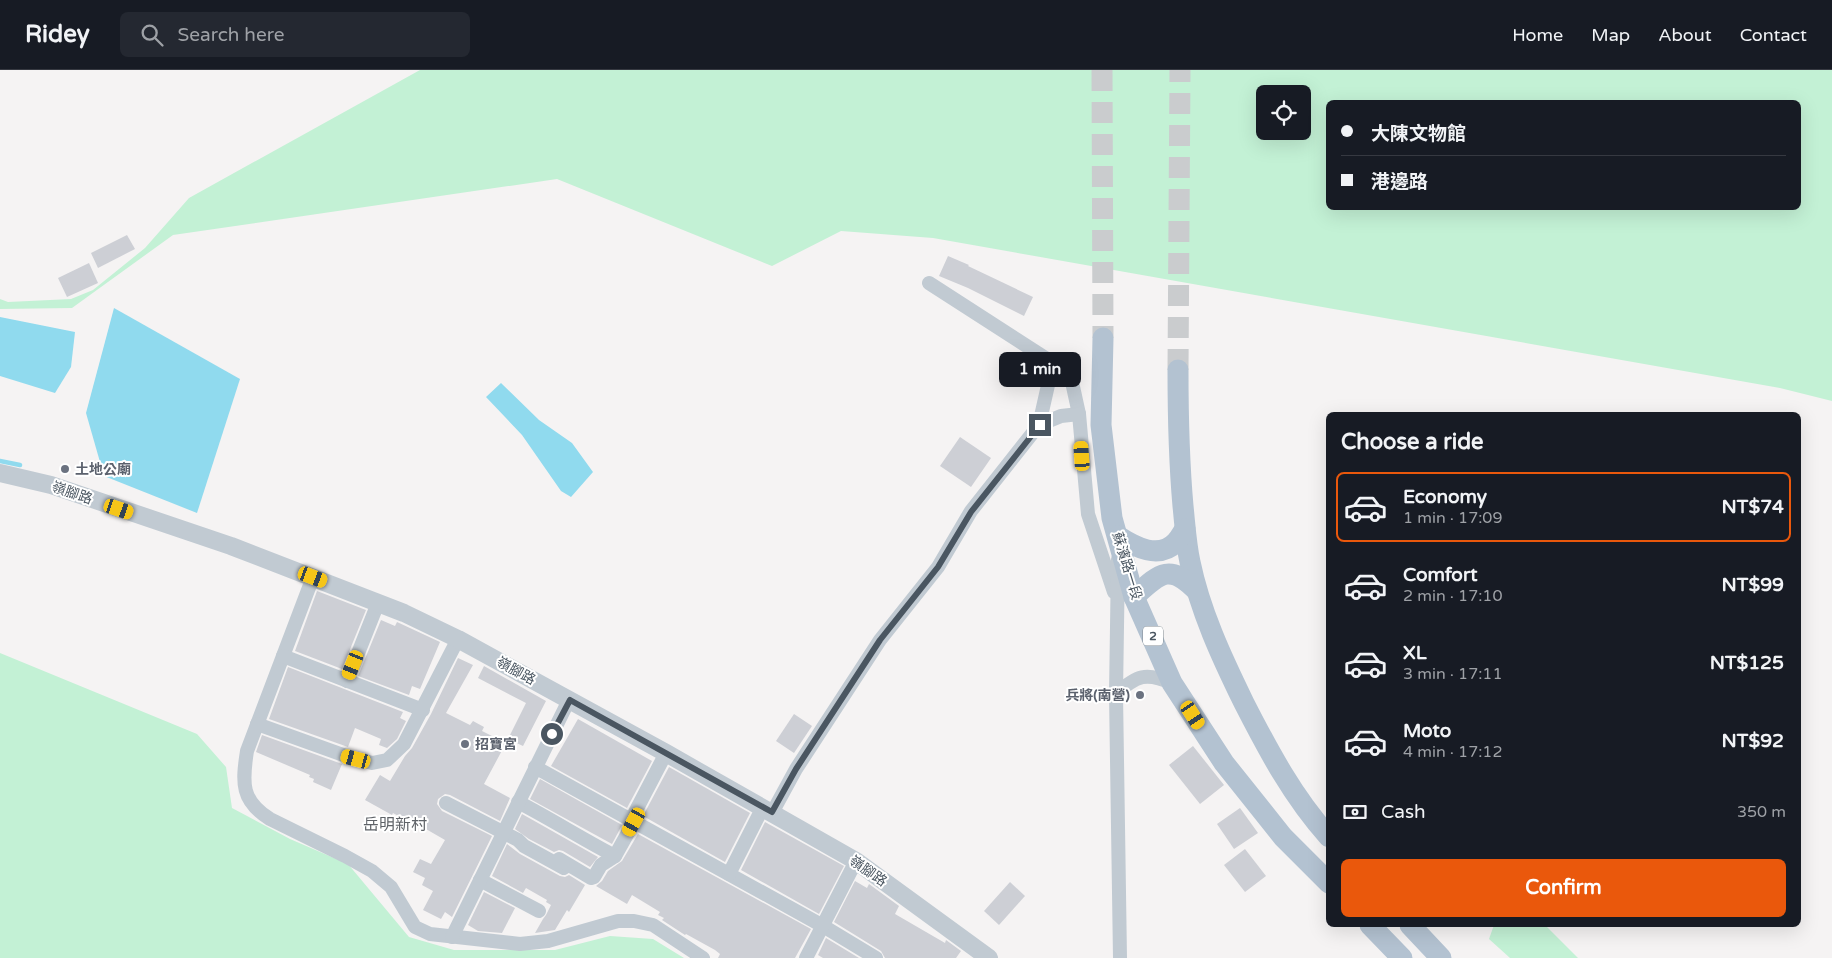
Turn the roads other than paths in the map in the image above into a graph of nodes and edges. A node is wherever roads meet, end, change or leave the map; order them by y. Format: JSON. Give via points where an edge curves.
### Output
{"nodes":[{"id":1,"x":929,"y":283,"type":"dead end"},
{"id":2,"x":1103,"y":338,"type":"tunnel mouth"},
{"id":3,"x":1053,"y":363,"type":"junction"},
{"id":4,"x":1178,"y":370,"type":"tunnel mouth"},
{"id":5,"x":1080,"y":414,"type":"junction"},
{"id":6,"x":1040,"y":425,"type":"junction"},
{"id":7,"x":0,"y":473,"type":"edge"},
{"id":8,"x":1185,"y":529,"type":"junction"},
{"id":9,"x":1118,"y":536,"type":"junction"},
{"id":10,"x":313,"y":577,"type":"junction"},
{"id":11,"x":1197,"y":591,"type":"junction"},
{"id":12,"x":1126,"y":600,"type":"junction"},
{"id":13,"x":378,"y":603,"type":"junction"},
{"id":14,"x":458,"y":639,"type":"junction"},
{"id":15,"x":283,"y":656,"type":"junction"},
{"id":16,"x":347,"y":680,"type":"junction"},
{"id":17,"x":1172,"y":683,"type":"junction"},
{"id":18,"x":1116,"y":694,"type":"junction"},
{"id":19,"x":570,"y":700,"type":"junction"},
{"id":20,"x":423,"y":710,"type":"junction"},
{"id":21,"x":257,"y":724,"type":"junction"},
{"id":22,"x":666,"y":753,"type":"junction"},
{"id":23,"x":535,"y":767,"type":"junction"},
{"id":24,"x":518,"y":802,"type":"junction"},
{"id":25,"x":446,"y":803,"type":"dead end"},
{"id":26,"x":768,"y":810,"type":"junction"},
{"id":27,"x":632,"y":821,"type":"junction"},
{"id":28,"x":503,"y":832,"type":"junction"},
{"id":29,"x":1326,"y":833,"type":"edge"},
{"id":30,"x":545,"y":851,"type":"dead end"},
{"id":31,"x":615,"y":856,"type":"junction"},
{"id":32,"x":856,"y":862,"type":"junction"},
{"id":33,"x":564,"y":868,"type":"dead end"},
{"id":34,"x":729,"y":874,"type":"junction"},
{"id":35,"x":480,"y":880,"type":"junction"},
{"id":36,"x":1326,"y":880,"type":"edge"},
{"id":37,"x":539,"y":911,"type":"dead end"},
{"id":38,"x":822,"y":926,"type":"junction"},
{"id":39,"x":1372,"y":927,"type":"edge"},
{"id":40,"x":1412,"y":927,"type":"edge"},
{"id":41,"x":452,"y":937,"type":"junction"},
{"id":42,"x":703,"y":958,"type":"edge"},
{"id":43,"x":806,"y":958,"type":"edge"},
{"id":44,"x":876,"y":958,"type":"edge"},
{"id":45,"x":989,"y":958,"type":"edge"},
{"id":46,"x":1120,"y":958,"type":"edge"},
{"id":47,"x":1402,"y":958,"type":"edge"},
{"id":48,"x":1441,"y":958,"type":"edge"}],
"edges":[{"from":1,"to":3,"type":"street"},
{"from":2,"to":9,"type":"main road","name":"蘇濱路一段","number":"2","via":[[1101,425],[1112,518]]},
{"from":3,"to":5,"type":"street","via":[[1072,382]]},
{"from":3,"to":6,"type":"street"},
{"from":4,"to":8,"type":"main road","via":[[1179,454]]},
{"from":5,"to":6,"type":"street","via":[[1061,416]]},
{"from":5,"to":12,"type":"street","via":[[1088,514]]},
{"from":6,"to":26,"type":"street","via":[[971,512],[938,567],[880,640]]},
{"from":7,"to":10,"type":"street","name":"嶺腳路","via":[[51,485]]},
{"from":8,"to":9,"type":"main road","via":[[1176,543],[1153,551],[1129,544]]},
{"from":8,"to":11,"type":"main road"},
{"from":9,"to":12,"type":"main road","name":"蘇濱路一段","number":"2"},
{"from":10,"to":13,"type":"street","name":"嶺腳路"},
{"from":10,"to":15,"type":"street"},
{"from":11,"to":12,"type":"main road","via":[[1178,575],[1162,574]]},
{"from":11,"to":29,"type":"main road","via":[[1226,667],[1263,740],[1290,786]]},
{"from":12,"to":17,"type":"main road","name":"蘇濱路一段","number":"2"},
{"from":12,"to":18,"type":"street"},
{"from":13,"to":14,"type":"street","name":"嶺腳路"},
{"from":13,"to":16,"type":"street"},
{"from":14,"to":19,"type":"street","name":"嶺腳路"},
{"from":14,"to":20,"type":"street"},
{"from":15,"to":16,"type":"street"},
{"from":15,"to":21,"type":"street"},
{"from":16,"to":20,"type":"street"},
{"from":17,"to":18,"type":"street","via":[[1157,676],[1140,677]]},
{"from":17,"to":36,"type":"main road","name":"蘇濱路一段","number":"2","via":[[1224,763],[1283,836]]},
{"from":18,"to":46,"type":"street"},
{"from":19,"to":22,"type":"street","name":"嶺腳路"},
{"from":19,"to":23,"type":"street"},
{"from":20,"to":21,"type":"street","via":[[404,744],[387,760],[377,763],[346,756]]},
{"from":21,"to":41,"type":"street","via":[[244,773],[250,803],[270,819],[372,871],[391,887],[415,926],[430,934]]},
{"from":22,"to":26,"type":"street","name":"嶺腳路"},
{"from":22,"to":27,"type":"street"},
{"from":23,"to":24,"type":"street"},
{"from":23,"to":27,"type":"street"},
{"from":24,"to":28,"type":"street"},
{"from":24,"to":31,"type":"street"},
{"from":25,"to":28,"type":"street"},
{"from":26,"to":32,"type":"street","name":"嶺腳路"},
{"from":26,"to":34,"type":"street"},
{"from":27,"to":31,"type":"street"},
{"from":27,"to":34,"type":"street"},
{"from":28,"to":33,"type":"street"},
{"from":28,"to":35,"type":"street"},
{"from":30,"to":31,"type":"street","via":[[592,878],[601,865]]},
{"from":32,"to":38,"type":"street"},
{"from":32,"to":45,"type":"street","name":"嶺腳路"},
{"from":34,"to":38,"type":"street"},
{"from":35,"to":37,"type":"street"},
{"from":35,"to":41,"type":"street"},
{"from":38,"to":43,"type":"street"},
{"from":38,"to":44,"type":"street"},
{"from":39,"to":47,"type":"main road"},
{"from":40,"to":48,"type":"main road"},
{"from":41,"to":42,"type":"street","via":[[510,943],[535,942],[618,921],[634,921],[653,925]]}]}
